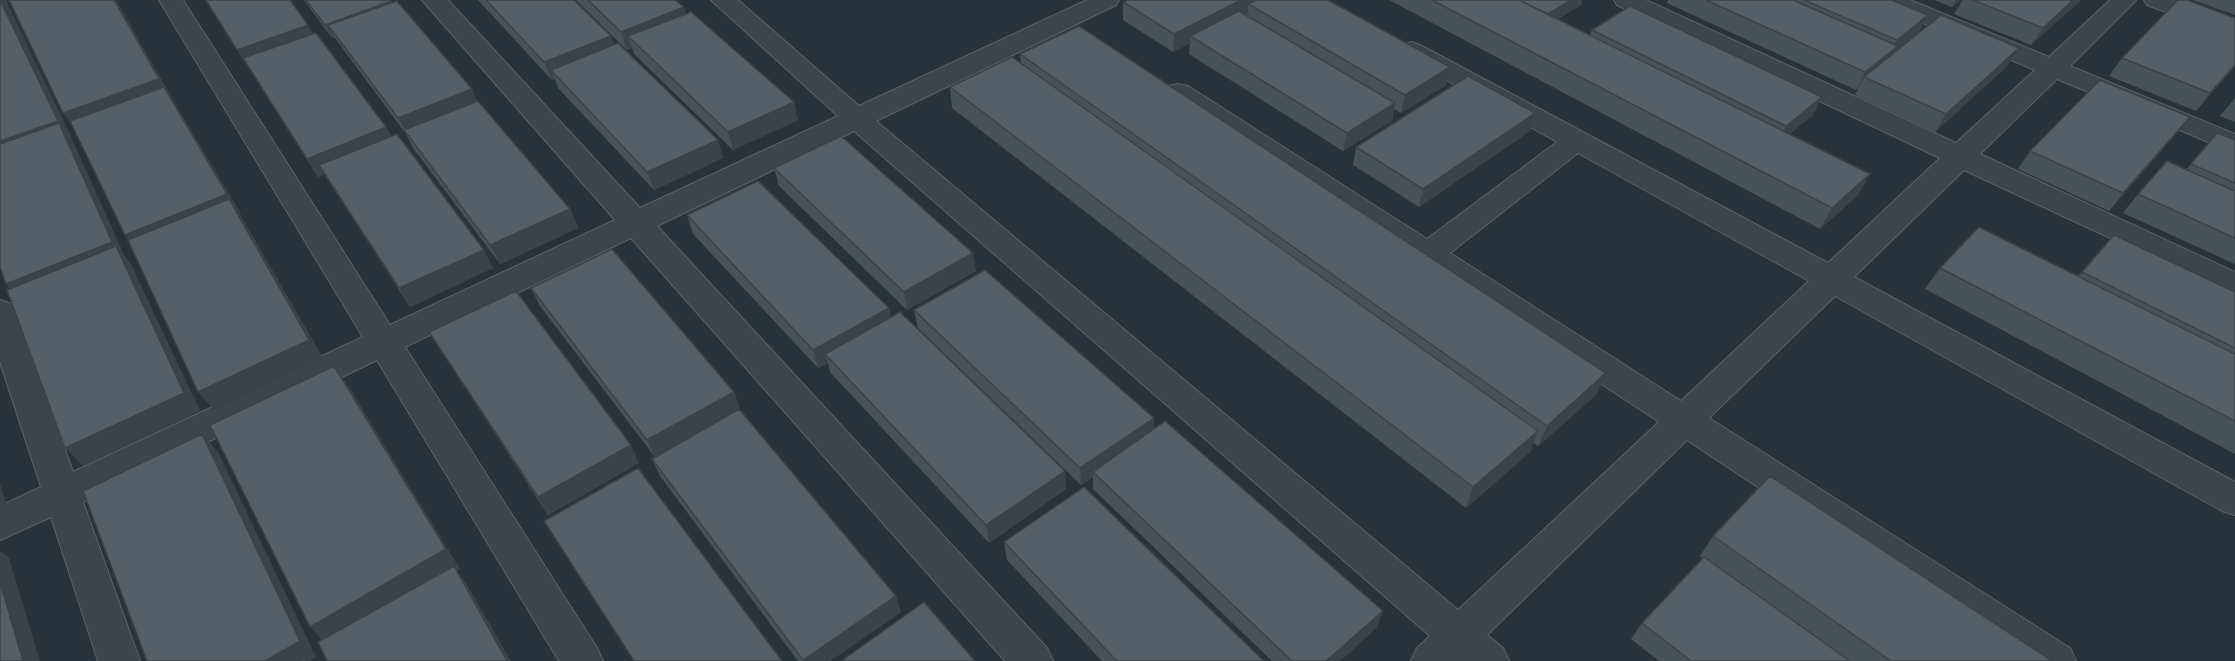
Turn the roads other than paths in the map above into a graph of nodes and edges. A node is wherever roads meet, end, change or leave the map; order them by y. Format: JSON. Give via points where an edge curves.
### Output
{"nodes":[{"id":1,"x":171,"y":0,"type":"edge"},
{"id":2,"x":434,"y":0,"type":"edge"},
{"id":3,"x":723,"y":0,"type":"edge"},
{"id":4,"x":1107,"y":0,"type":"edge"},
{"id":5,"x":1626,"y":0,"type":"edge"},
{"id":6,"x":1889,"y":0,"type":"edge"},
{"id":7,"x":2124,"y":0,"type":"edge"},
{"id":8,"x":2156,"y":0,"type":"edge"},
{"id":9,"x":1066,"y":19,"type":"junction"},
{"id":10,"x":2235,"y":29,"type":"edge"},
{"id":11,"x":1382,"y":34,"type":"edge"},
{"id":12,"x":1096,"y":39,"type":"edge"},
{"id":13,"x":2053,"y":68,"type":"junction"},
{"id":14,"x":1157,"y":78,"type":"edge"},
{"id":15,"x":856,"y":118,"type":"junction"},
{"id":16,"x":1576,"y":140,"type":"junction"},
{"id":17,"x":2235,"y":144,"type":"edge"},
{"id":18,"x":1960,"y":156,"type":"junction"},
{"id":19,"x":636,"y":222,"type":"junction"},
{"id":20,"x":1428,"y":254,"type":"junction"},
{"id":21,"x":1831,"y":279,"type":"junction"},
{"id":22,"x":2235,"y":285,"type":"edge"},
{"id":23,"x":0,"y":312,"type":"edge"},
{"id":24,"x":383,"y":342,"type":"junction"},
{"id":25,"x":1684,"y":420,"type":"junction"},
{"id":26,"x":62,"y":494,"type":"junction"},
{"id":27,"x":2235,"y":500,"type":"edge"},
{"id":28,"x":0,"y":524,"type":"edge"},
{"id":29,"x":1458,"y":636,"type":"junction"},
{"id":30,"x":119,"y":661,"type":"edge"},
{"id":31,"x":582,"y":661,"type":"edge"},
{"id":32,"x":1032,"y":661,"type":"edge"},
{"id":33,"x":1432,"y":661,"type":"edge"},
{"id":34,"x":1488,"y":661,"type":"edge"},
{"id":35,"x":2055,"y":661,"type":"edge"}],
"edges":[{"from":1,"to":24,"type":"street"},
{"from":2,"to":19,"type":"street"},
{"from":3,"to":15,"type":"street"},
{"from":4,"to":9,"type":"street"},
{"from":5,"to":18,"type":"street"},
{"from":6,"to":13,"type":"street"},
{"from":7,"to":13,"type":"street"},
{"from":8,"to":10,"type":"street"},
{"from":9,"to":12,"type":"street"},
{"from":9,"to":15,"type":"street"},
{"from":11,"to":16,"type":"street"},
{"from":13,"to":17,"type":"street"},
{"from":13,"to":18,"type":"street"},
{"from":14,"to":20,"type":"street"},
{"from":15,"to":19,"type":"street"},
{"from":15,"to":29,"type":"street"},
{"from":16,"to":20,"type":"street"},
{"from":16,"to":21,"type":"street"},
{"from":18,"to":21,"type":"street"},
{"from":18,"to":22,"type":"street"},
{"from":19,"to":24,"type":"street"},
{"from":19,"to":32,"type":"street"},
{"from":20,"to":25,"type":"street"},
{"from":21,"to":25,"type":"street"},
{"from":21,"to":27,"type":"street"},
{"from":23,"to":26,"type":"street"},
{"from":24,"to":26,"type":"street"},
{"from":24,"to":31,"type":"street"},
{"from":25,"to":29,"type":"street"},
{"from":25,"to":35,"type":"street"},
{"from":26,"to":28,"type":"street"},
{"from":26,"to":30,"type":"street"},
{"from":29,"to":33,"type":"street"},
{"from":29,"to":34,"type":"street"}]}
